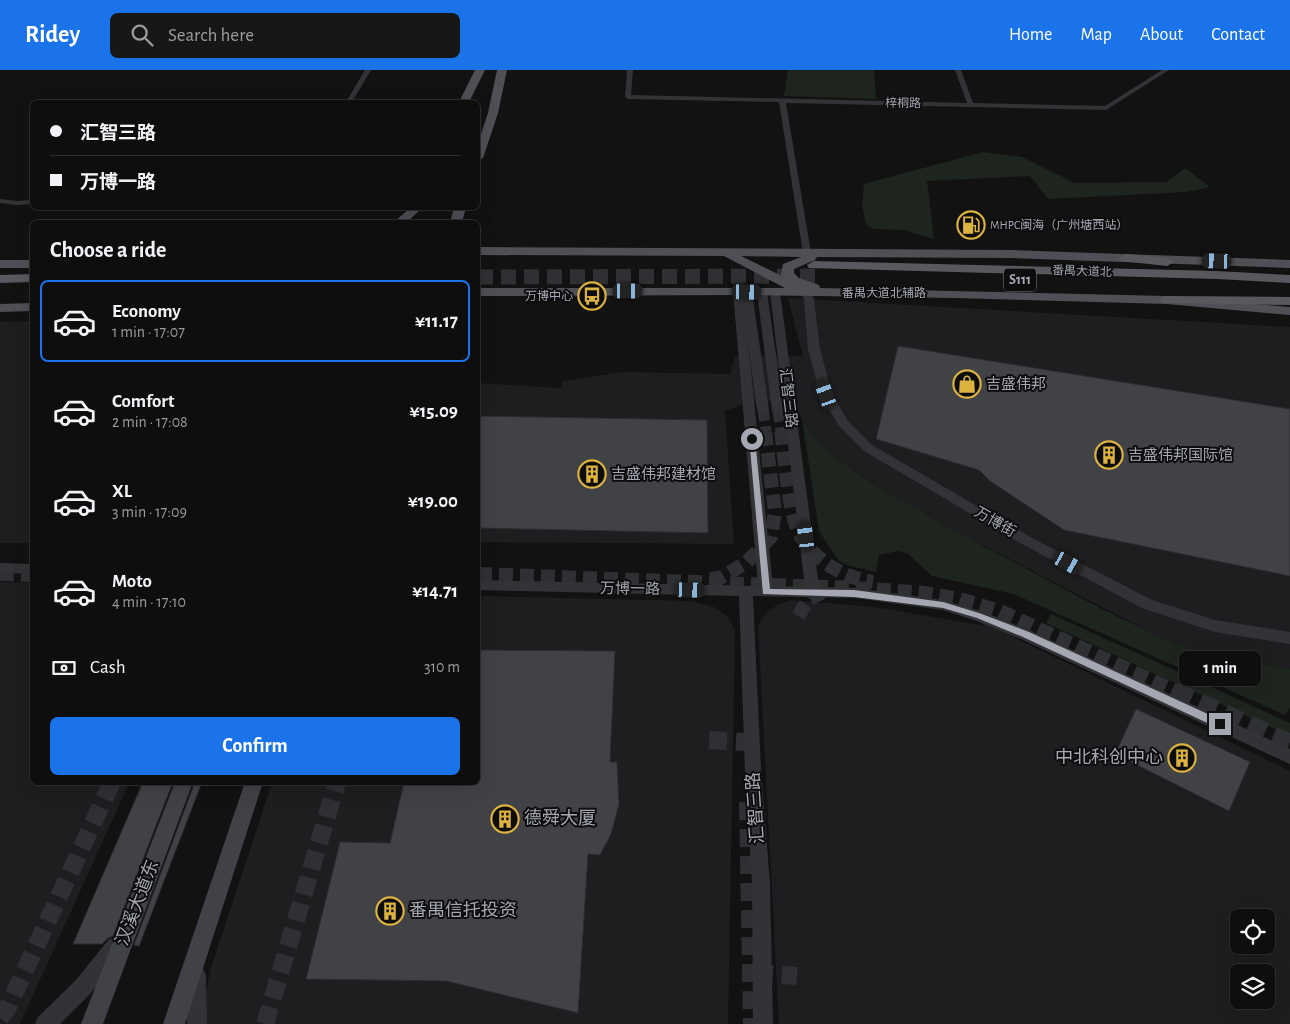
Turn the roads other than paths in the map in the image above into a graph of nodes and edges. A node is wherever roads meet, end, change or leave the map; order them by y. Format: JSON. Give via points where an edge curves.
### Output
{"nodes":[{"id":1,"x":368,"y":70,"type":"edge"},
{"id":2,"x":480,"y":70,"type":"edge"},
{"id":3,"x":502,"y":70,"type":"edge"},
{"id":4,"x":513,"y":70,"type":"edge"},
{"id":5,"x":630,"y":70,"type":"edge"},
{"id":6,"x":958,"y":70,"type":"edge"},
{"id":7,"x":1166,"y":70,"type":"edge"},
{"id":8,"x":466,"y":76,"type":"dead end"},
{"id":9,"x":349,"y":100,"type":"edge"},
{"id":10,"x":463,"y":100,"type":"edge"},
{"id":11,"x":464,"y":100,"type":"edge"},
{"id":12,"x":782,"y":100,"type":"junction"},
{"id":13,"x":971,"y":105,"type":"junction"},
{"id":14,"x":493,"y":113,"type":"junction"},
{"id":15,"x":480,"y":152,"type":"edge"},
{"id":16,"x":0,"y":201,"type":"edge"},
{"id":17,"x":30,"y":202,"type":"edge"},
{"id":18,"x":413,"y":210,"type":"edge"},
{"id":19,"x":402,"y":220,"type":"edge"},
{"id":20,"x":480,"y":246,"type":"edge"},
{"id":21,"x":480,"y":251,"type":"edge"},
{"id":22,"x":504,"y":251,"type":"junction"},
{"id":23,"x":826,"y":253,"type":"junction"},
{"id":24,"x":726,"y":254,"type":"junction"},
{"id":25,"x":1126,"y":258,"type":"junction"},
{"id":26,"x":0,"y":264,"type":"edge"},
{"id":27,"x":30,"y":264,"type":"edge"},
{"id":28,"x":1290,"y":264,"type":"edge"},
{"id":29,"x":813,"y":265,"type":"junction"},
{"id":30,"x":1290,"y":273,"type":"edge"},
{"id":31,"x":30,"y":278,"type":"edge"},
{"id":32,"x":0,"y":279,"type":"edge"},
{"id":33,"x":1290,"y":279,"type":"edge"},
{"id":34,"x":0,"y":289,"type":"edge"},
{"id":35,"x":30,"y":289,"type":"edge"},
{"id":36,"x":1290,"y":289,"type":"edge"},
{"id":37,"x":742,"y":291,"type":"junction"},
{"id":38,"x":480,"y":292,"type":"edge"},
{"id":39,"x":768,"y":292,"type":"junction"},
{"id":40,"x":806,"y":293,"type":"junction"},
{"id":41,"x":832,"y":293,"type":"junction"},
{"id":42,"x":1167,"y":300,"type":"junction"},
{"id":43,"x":1290,"y":301,"type":"edge"},
{"id":44,"x":30,"y":307,"type":"edge"},
{"id":45,"x":0,"y":308,"type":"edge"},
{"id":46,"x":1290,"y":311,"type":"edge"},
{"id":47,"x":763,"y":410,"type":"tunnel mouth"},
{"id":48,"x":778,"y":412,"type":"tunnel mouth"},
{"id":49,"x":0,"y":568,"type":"edge"},
{"id":50,"x":30,"y":569,"type":"edge"},
{"id":51,"x":480,"y":585,"type":"edge"},
{"id":52,"x":746,"y":592,"type":"junction"},
{"id":53,"x":766,"y":592,"type":"junction"},
{"id":54,"x":813,"y":592,"type":"junction"},
{"id":55,"x":1290,"y":638,"type":"edge"},
{"id":56,"x":1290,"y":757,"type":"edge"},
{"id":57,"x":183,"y":785,"type":"edge"},
{"id":58,"x":253,"y":785,"type":"edge"},
{"id":59,"x":127,"y":932,"type":"junction"},
{"id":60,"x":196,"y":956,"type":"junction"},
{"id":61,"x":45,"y":1024,"type":"edge"},
{"id":62,"x":92,"y":1024,"type":"edge"},
{"id":63,"x":174,"y":1024,"type":"edge"},
{"id":64,"x":197,"y":1024,"type":"edge"},
{"id":65,"x":763,"y":1024,"type":"edge"}],
"edges":[{"from":1,"to":9,"type":"street"},
{"from":2,"to":11,"type":"main road"},
{"from":3,"to":14,"type":"main road"},
{"from":4,"to":14,"type":"main road"},
{"from":5,"to":12,"type":"street","name":"梓桐路","via":[[628,97]]},
{"from":6,"to":13,"type":"street"},
{"from":7,"to":13,"type":"street","name":"梓桐路","via":[[1106,108]]},
{"from":8,"to":10,"type":"main road"},
{"from":12,"to":13,"type":"street","name":"梓桐路"},
{"from":12,"to":29,"type":"street"},
{"from":14,"to":15,"type":"main road"},
{"from":16,"to":17,"type":"street"},
{"from":18,"to":19,"type":"main road"},
{"from":20,"to":22,"type":"main road"},
{"from":21,"to":22,"type":"main road"},
{"from":22,"to":24,"type":"main road"},
{"from":23,"to":25,"type":"main road"},
{"from":23,"to":29,"type":"main road"},
{"from":23,"to":41,"type":"main road","via":[[792,264],[787,274],[794,281]]},
{"from":24,"to":29,"type":"main road"},
{"from":24,"to":40,"type":"main road"},
{"from":25,"to":28,"type":"main road"},
{"from":25,"to":30,"type":"highway"},
{"from":26,"to":27,"type":"main road"},
{"from":29,"to":33,"type":"highway","name":"番禺大道北","number":"S111"},
{"from":29,"to":36,"type":"highway","name":"番禺大道北","number":"S111"},
{"from":31,"to":32,"type":"highway"},
{"from":34,"to":35,"type":"highway"},
{"from":37,"to":38,"type":"main road","name":"番禺大道北辅路"},
{"from":37,"to":39,"type":"main road","name":"番禺大道北辅路"},
{"from":37,"to":47,"type":"street"},
{"from":37,"to":53,"type":"street"},
{"from":39,"to":40,"type":"main road","name":"番禺大道北辅路"},
{"from":39,"to":48,"type":"street"},
{"from":39,"to":54,"type":"street","name":"汇智三路"},
{"from":40,"to":41,"type":"main road","name":"番禺大道北辅路"},
{"from":40,"to":55,"type":"street","name":"万博街","via":[[814,349],[826,394],[843,423],[868,448],[1027,541],[1146,604],[1215,626]]},
{"from":41,"to":42,"type":"main road","name":"番禺大道北辅路"},
{"from":42,"to":43,"type":"highway"},
{"from":42,"to":46,"type":"main road","name":"番禺大道北辅路"},
{"from":44,"to":45,"type":"main road"},
{"from":49,"to":50,"type":"street"},
{"from":51,"to":52,"type":"street","name":"万博一路"},
{"from":52,"to":53,"type":"street","name":"万博一路"},
{"from":52,"to":65,"type":"street","name":"汇智三路","via":[[761,884]]},
{"from":53,"to":54,"type":"street","name":"万博一路"},
{"from":54,"to":56,"type":"street","name":"万博一路","via":[[916,600],[979,616],[1078,658]]},
{"from":57,"to":59,"type":"main road","name":"汉溪大道东"},
{"from":58,"to":60,"type":"main road"},
{"from":59,"to":61,"type":"street","via":[[85,987]]},
{"from":59,"to":62,"type":"main road","name":"汉溪大道东"},
{"from":60,"to":63,"type":"main road"},
{"from":60,"to":64,"type":"street","via":[[194,999]]}]}
